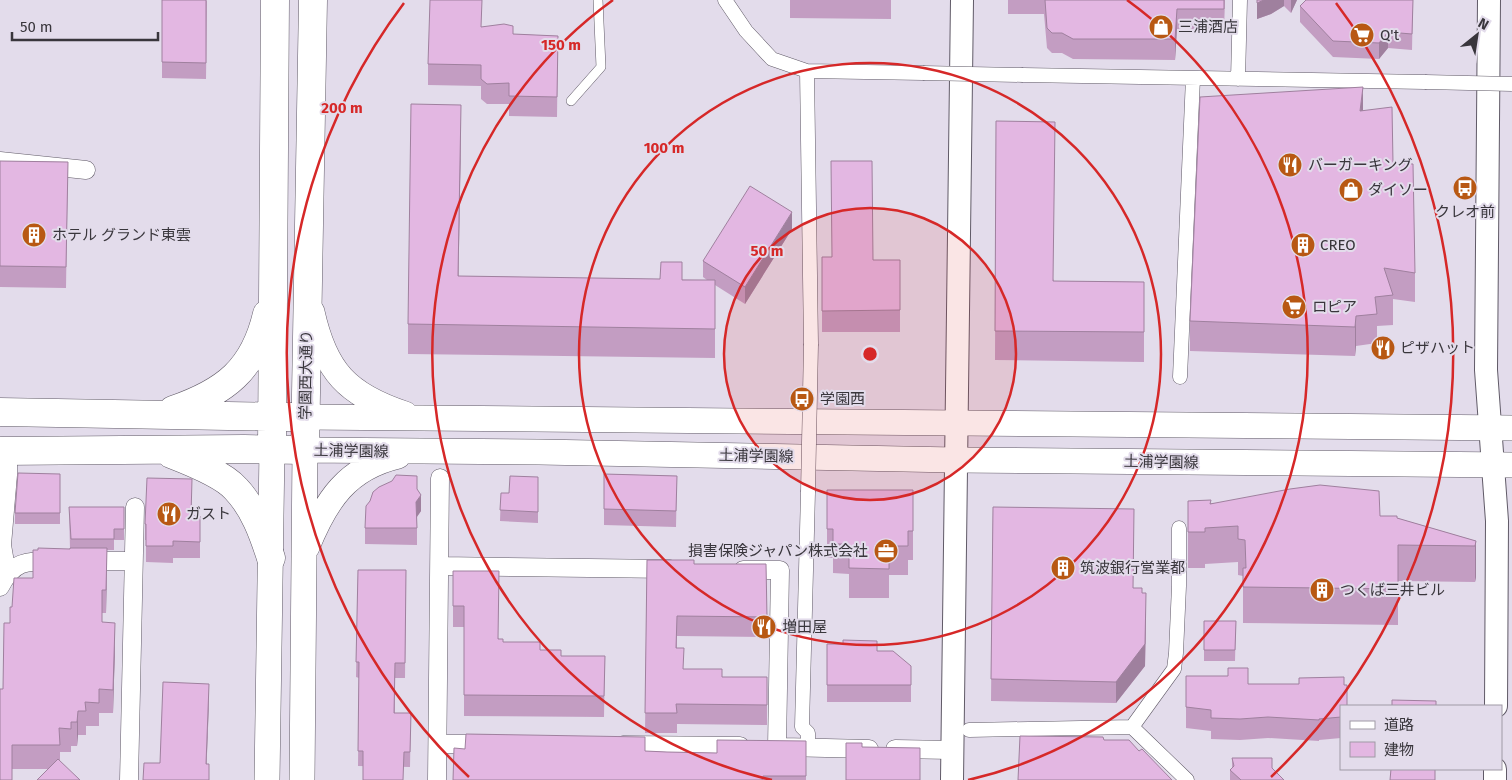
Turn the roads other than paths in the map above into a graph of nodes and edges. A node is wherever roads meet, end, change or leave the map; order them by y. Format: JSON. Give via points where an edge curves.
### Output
{"nodes":[{"id":1,"x":275,"y":0,"type":"edge"},
{"id":2,"x":313,"y":0,"type":"edge"},
{"id":3,"x":598,"y":0,"type":"edge"},
{"id":4,"x":725,"y":0,"type":"edge"},
{"id":5,"x":962,"y":0,"type":"edge"},
{"id":6,"x":1240,"y":0,"type":"edge"},
{"id":7,"x":1490,"y":0,"type":"edge"},
{"id":8,"x":807,"y":71,"type":"junction"},
{"id":9,"x":1193,"y":78,"type":"junction"},
{"id":10,"x":1238,"y":79,"type":"junction"},
{"id":11,"x":1512,"y":84,"type":"edge"},
{"id":12,"x":571,"y":101,"type":"dead end"},
{"id":13,"x":0,"y":161,"type":"edge"},
{"id":14,"x":86,"y":170,"type":"dead end"},
{"id":15,"x":273,"y":289,"type":"junction"},
{"id":16,"x":307,"y":290,"type":"junction"},
{"id":17,"x":1180,"y":377,"type":"dead end"},
{"id":18,"x":0,"y":412,"type":"edge"},
{"id":19,"x":160,"y":415,"type":"junction"},
{"id":20,"x":272,"y":416,"type":"junction"},
{"id":21,"x":305,"y":417,"type":"junction"},
{"id":22,"x":419,"y":418,"type":"junction"},
{"id":23,"x":955,"y":424,"type":"junction"},
{"id":24,"x":1501,"y":428,"type":"edge"},
{"id":25,"x":272,"y":449,"type":"junction"},
{"id":26,"x":163,"y":450,"type":"junction"},
{"id":27,"x":305,"y":450,"type":"junction"},
{"id":28,"x":4,"y":451,"type":"edge"},
{"id":29,"x":418,"y":451,"type":"junction"},
{"id":30,"x":955,"y":460,"type":"junction"},
{"id":31,"x":1502,"y":465,"type":"edge"},
{"id":32,"x":440,"y":478,"type":"dead end"},
{"id":33,"x":135,"y":507,"type":"dead end"},
{"id":34,"x":1179,"y":528,"type":"dead end"},
{"id":35,"x":304,"y":556,"type":"junction"},
{"id":36,"x":271,"y":558,"type":"junction"},
{"id":37,"x":133,"y":561,"type":"junction"},
{"id":38,"x":440,"y":566,"type":"junction"},
{"id":39,"x":683,"y":569,"type":"edge"},
{"id":40,"x":731,"y":569,"type":"edge"},
{"id":41,"x":4,"y":580,"type":"edge"},
{"id":42,"x":1496,"y":705,"type":"edge"},
{"id":43,"x":1132,"y":727,"type":"junction"},
{"id":44,"x":969,"y":730,"type":"dead end"},
{"id":45,"x":438,"y":744,"type":"junction"},
{"id":46,"x":506,"y":744,"type":"edge"},
{"id":47,"x":603,"y":745,"type":"edge"},
{"id":48,"x":777,"y":747,"type":"junction"},
{"id":49,"x":808,"y":748,"type":"junction"},
{"id":50,"x":952,"y":750,"type":"junction"},
{"id":51,"x":129,"y":780,"type":"edge"},
{"id":52,"x":267,"y":780,"type":"edge"},
{"id":53,"x":302,"y":780,"type":"edge"},
{"id":54,"x":437,"y":780,"type":"edge"},
{"id":55,"x":952,"y":780,"type":"edge"},
{"id":56,"x":1187,"y":780,"type":"edge"}],
"edges":[{"from":1,"to":15,"type":"highway"},
{"from":2,"to":16,"type":"highway","name":"学園西大通り"},
{"from":3,"to":12,"type":"lane","via":[[601,67]]},
{"from":4,"to":8,"type":"street","via":[[746,31],[772,59]]},
{"from":5,"to":23,"type":"street"},
{"from":6,"to":10,"type":"street"},
{"from":7,"to":24,"type":"street","via":[[1486,370]]},
{"from":8,"to":9,"type":"street","bridge":true},
{"from":8,"to":49,"type":"street","bridge":true,"via":[[811,344],[802,727],[808,733]]},
{"from":9,"to":10,"type":"street"},
{"from":9,"to":17,"type":"street"},
{"from":10,"to":11,"type":"street","bridge":true},
{"from":13,"to":14,"type":"street"},
{"from":15,"to":19,"type":"highway","via":[[257,343],[232,380],[212,395]]},
{"from":15,"to":20,"type":"highway"},
{"from":16,"to":21,"type":"highway","name":"学園西大通り"},
{"from":16,"to":22,"type":"main road","via":[[318,337],[341,380],[371,400]]},
{"from":18,"to":19,"type":"highway"},
{"from":19,"to":20,"type":"highway"},
{"from":20,"to":21,"type":"highway"},
{"from":20,"to":25,"type":"highway"},
{"from":21,"to":22,"type":"main road"},
{"from":21,"to":27,"type":"highway","name":"学園西大通り"},
{"from":22,"to":23,"type":"main road"},
{"from":23,"to":24,"type":"main road"},
{"from":23,"to":30,"type":"street"},
{"from":24,"to":31,"type":"street"},
{"from":25,"to":26,"type":"highway","name":"土浦学園線"},
{"from":25,"to":27,"type":"highway","name":"土浦学園線"},
{"from":25,"to":36,"type":"main road"},
{"from":26,"to":28,"type":"highway","name":"土浦学園線"},
{"from":26,"to":36,"type":"highway","via":[[216,475],[235,488],[261,529]]},
{"from":27,"to":29,"type":"main road","name":"土浦学園線"},
{"from":27,"to":35,"type":"main road","name":"学園西大通り"},
{"from":28,"to":41,"type":"street","via":[[8,474],[2,545]]},
{"from":29,"to":30,"type":"main road","name":"土浦学園線"},
{"from":29,"to":35,"type":"main road","via":[[380,460],[355,474],[338,490],[326,508]]},
{"from":30,"to":31,"type":"main road","name":"土浦学園線"},
{"from":30,"to":50,"type":"street"},
{"from":31,"to":42,"type":"street","via":[[1496,521]]},
{"from":32,"to":38,"type":"street"},
{"from":33,"to":37,"type":"street"},
{"from":34,"to":43,"type":"street","via":[[1174,669]]},
{"from":35,"to":53,"type":"main road","name":"学園西大通り"},
{"from":36,"to":52,"type":"main road"},
{"from":37,"to":41,"type":"street","via":[[29,561],[19,565]]},
{"from":37,"to":51,"type":"street"},
{"from":38,"to":39,"type":"street"},
{"from":38,"to":45,"type":"street"},
{"from":40,"to":48,"type":"street","via":[[780,570]]},
{"from":43,"to":44,"type":"street"},
{"from":43,"to":56,"type":"street"},
{"from":45,"to":46,"type":"street"},
{"from":45,"to":54,"type":"street"},
{"from":47,"to":48,"type":"street"},
{"from":48,"to":49,"type":"street"},
{"from":49,"to":50,"type":"street"},
{"from":50,"to":55,"type":"street"}]}
